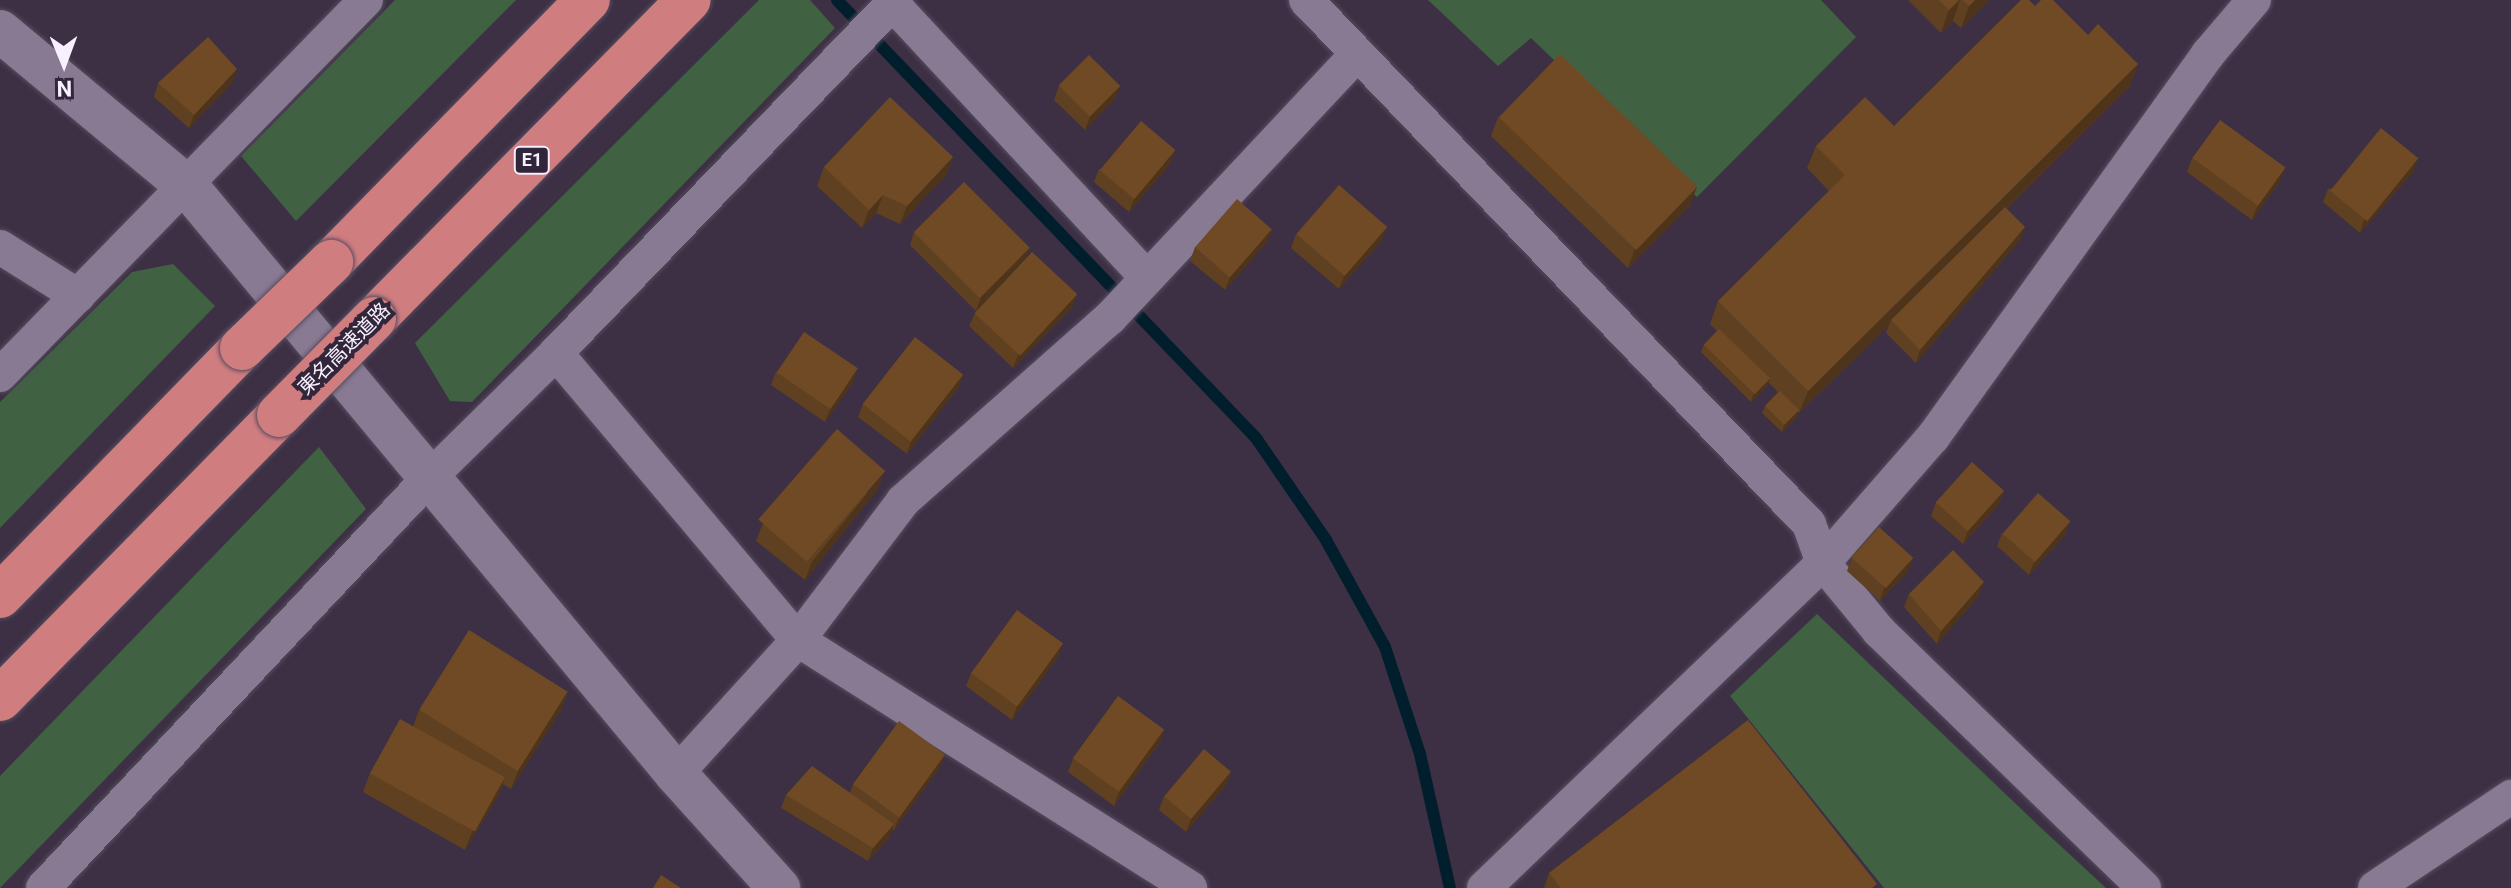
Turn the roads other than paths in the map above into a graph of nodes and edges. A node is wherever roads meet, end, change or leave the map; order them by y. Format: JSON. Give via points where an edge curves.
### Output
{"nodes":[{"id":1,"x":366,"y":0,"type":"edge"},
{"id":2,"x":588,"y":0,"type":"edge"},
{"id":3,"x":689,"y":0,"type":"edge"},
{"id":4,"x":1306,"y":0,"type":"edge"},
{"id":5,"x":2254,"y":0,"type":"edge"},
{"id":6,"x":890,"y":4,"type":"edge"},
{"id":7,"x":0,"y":31,"type":"edge"},
{"id":8,"x":1357,"y":54,"type":"junction"},
{"id":9,"x":187,"y":186,"type":"junction"},
{"id":10,"x":0,"y":247,"type":"edge"},
{"id":11,"x":1146,"y":280,"type":"junction"},
{"id":12,"x":78,"y":296,"type":"junction"},
{"id":13,"x":556,"y":353,"type":"junction"},
{"id":14,"x":0,"y":375,"type":"edge"},
{"id":15,"x":428,"y":479,"type":"junction"},
{"id":16,"x":1823,"y":563,"type":"junction"},
{"id":17,"x":0,"y":596,"type":"edge"},
{"id":18,"x":798,"y":640,"type":"junction"},
{"id":19,"x":0,"y":699,"type":"edge"},
{"id":20,"x":676,"y":774,"type":"junction"},
{"id":21,"x":2511,"y":797,"type":"edge"},
{"id":22,"x":43,"y":888,"type":"edge"},
{"id":23,"x":779,"y":888,"type":"edge"},
{"id":24,"x":1190,"y":888,"type":"edge"},
{"id":25,"x":1484,"y":888,"type":"edge"},
{"id":26,"x":2144,"y":888,"type":"edge"},
{"id":27,"x":2375,"y":888,"type":"edge"}],
"edges":[{"from":1,"to":9,"type":"street"},
{"from":2,"to":17,"type":"highway","bridge":true},
{"from":3,"to":19,"type":"highway","name":"東名高速道路","number":"E1","bridge":true},
{"from":4,"to":8,"type":"street"},
{"from":5,"to":16,"type":"street","via":[[2208,54],[1933,437]]},
{"from":6,"to":11,"type":"street"},
{"from":6,"to":13,"type":"street"},
{"from":7,"to":9,"type":"street"},
{"from":8,"to":11,"type":"street"},
{"from":8,"to":16,"type":"street","via":[[1809,524]]},
{"from":9,"to":12,"type":"street"},
{"from":9,"to":15,"type":"street"},
{"from":10,"to":12,"type":"street"},
{"from":11,"to":18,"type":"street","via":[[903,501]]},
{"from":12,"to":14,"type":"street"},
{"from":13,"to":15,"type":"street"},
{"from":13,"to":18,"type":"street"},
{"from":15,"to":20,"type":"street"},
{"from":15,"to":22,"type":"street"},
{"from":16,"to":25,"type":"street"},
{"from":16,"to":26,"type":"street","via":[[1879,631]]},
{"from":18,"to":20,"type":"street"},
{"from":18,"to":24,"type":"street"},
{"from":20,"to":23,"type":"street"},
{"from":21,"to":27,"type":"street"}]}
